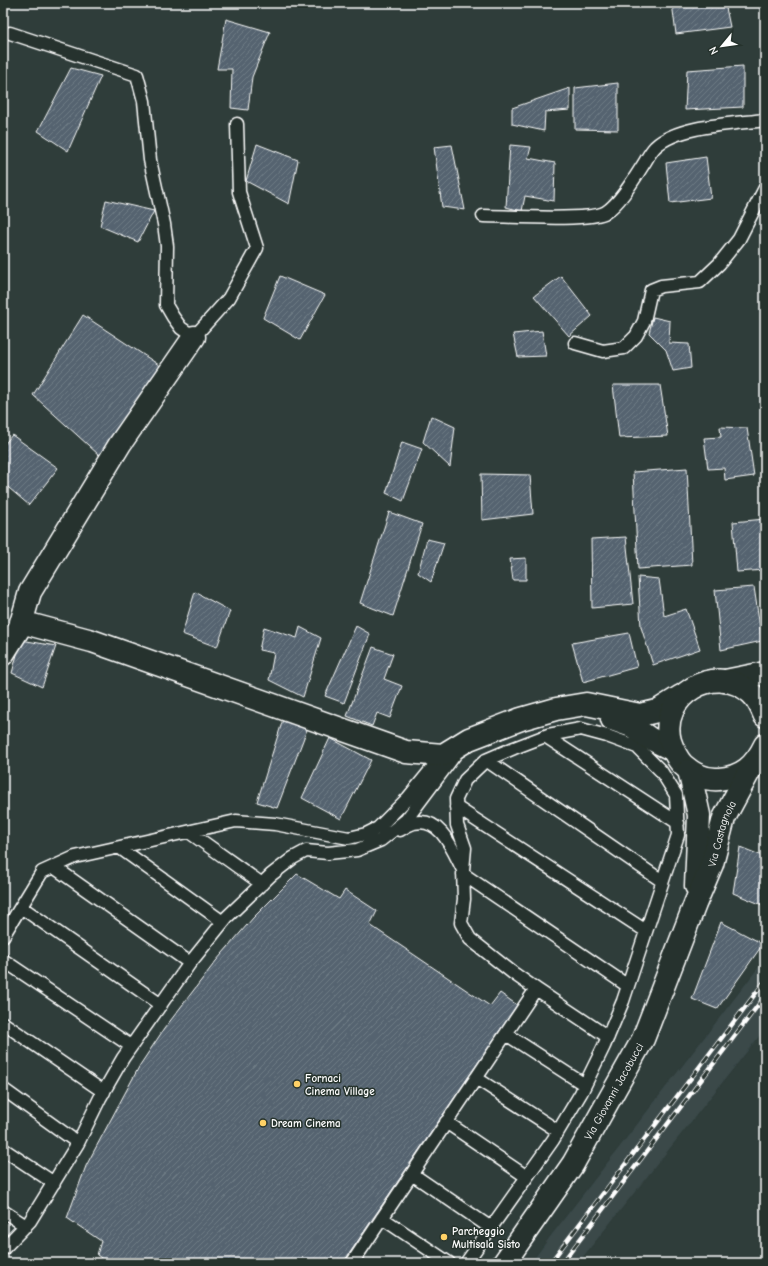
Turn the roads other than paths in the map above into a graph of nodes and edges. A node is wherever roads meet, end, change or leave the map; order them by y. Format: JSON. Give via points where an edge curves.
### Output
{"nodes":[{"id":1,"x":10,"y":33,"type":"dead end"},
{"id":2,"x":765,"y":120,"type":"edge"},
{"id":3,"x":237,"y":124,"type":"dead end"},
{"id":4,"x":765,"y":188,"type":"edge"},
{"id":5,"x":483,"y":216,"type":"dead end"},
{"id":6,"x":194,"y":337,"type":"junction"},
{"id":7,"x":575,"y":343,"type":"dead end"},
{"id":8,"x":21,"y":622,"type":"junction"},
{"id":9,"x":3,"y":654,"type":"edge"},
{"id":10,"x":765,"y":674,"type":"edge"},
{"id":11,"x":725,"y":681,"type":"junction"},
{"id":12,"x":681,"y":696,"type":"junction"},
{"id":13,"x":556,"y":709,"type":"junction"},
{"id":14,"x":765,"y":716,"type":"edge"},
{"id":15,"x":545,"y":736,"type":"junction"},
{"id":16,"x":463,"y":742,"type":"junction"},
{"id":17,"x":765,"y":745,"type":"edge"},
{"id":18,"x":673,"y":750,"type":"junction"},
{"id":19,"x":443,"y":755,"type":"junction"},
{"id":20,"x":486,"y":760,"type":"junction"},
{"id":21,"x":752,"y":766,"type":"junction"},
{"id":22,"x":689,"y":770,"type":"junction"},
{"id":23,"x":456,"y":807,"type":"junction"},
{"id":24,"x":678,"y":823,"type":"junction"},
{"id":25,"x":189,"y":832,"type":"junction"},
{"id":26,"x":382,"y":840,"type":"junction"},
{"id":27,"x":120,"y":848,"type":"junction"},
{"id":28,"x":54,"y":867,"type":"junction"},
{"id":29,"x":463,"y":872,"type":"junction"},
{"id":30,"x":662,"y":881,"type":"junction"},
{"id":31,"x":262,"y":884,"type":"junction"},
{"id":32,"x":695,"y":904,"type":"junction"},
{"id":33,"x":21,"y":907,"type":"junction"},
{"id":34,"x":224,"y":922,"type":"junction"},
{"id":35,"x":646,"y":932,"type":"junction"},
{"id":36,"x":3,"y":936,"type":"edge"},
{"id":37,"x":3,"y":960,"type":"edge"},
{"id":38,"x":190,"y":963,"type":"junction"},
{"id":39,"x":628,"y":986,"type":"junction"},
{"id":40,"x":536,"y":989,"type":"junction"},
{"id":41,"x":161,"y":1005,"type":"junction"},
{"id":42,"x":3,"y":1023,"type":"edge"},
{"id":43,"x":506,"y":1034,"type":"junction"},
{"id":44,"x":608,"y":1037,"type":"junction"},
{"id":45,"x":131,"y":1046,"type":"junction"},
{"id":46,"x":476,"y":1078,"type":"junction"},
{"id":47,"x":585,"y":1085,"type":"junction"},
{"id":48,"x":3,"y":1089,"type":"edge"},
{"id":49,"x":104,"y":1092,"type":"junction"},
{"id":50,"x":446,"y":1122,"type":"junction"},
{"id":51,"x":558,"y":1132,"type":"junction"},
{"id":52,"x":78,"y":1143,"type":"junction"},
{"id":53,"x":3,"y":1149,"type":"edge"},
{"id":54,"x":412,"y":1174,"type":"junction"},
{"id":55,"x":527,"y":1177,"type":"junction"},
{"id":56,"x":54,"y":1183,"type":"junction"},
{"id":57,"x":3,"y":1211,"type":"edge"},
{"id":58,"x":382,"y":1218,"type":"junction"},
{"id":59,"x":26,"y":1226,"type":"junction"},
{"id":60,"x":491,"y":1228,"type":"junction"},
{"id":61,"x":3,"y":1249,"type":"edge"},
{"id":62,"x":352,"y":1263,"type":"edge"},
{"id":63,"x":449,"y":1263,"type":"edge"},
{"id":64,"x":466,"y":1263,"type":"edge"},
{"id":65,"x":504,"y":1263,"type":"edge"}],
"edges":[{"from":1,"to":6,"type":"lane","via":[[136,75],[144,101],[150,160],[167,246],[166,305],[181,328]]},
{"from":2,"to":5,"type":"lane","via":[[691,129],[668,137],[654,147],[622,196],[606,213],[591,217]]},
{"from":3,"to":6,"type":"lane","via":[[239,192],[257,248],[229,298]]},
{"from":4,"to":7,"type":"lane","via":[[739,239],[700,282],[662,286],[651,290],[644,321],[636,336],[624,348],[603,351]]},
{"from":6,"to":8,"type":"street","via":[[120,444],[30,592]]},
{"from":8,"to":9,"type":"street"},
{"from":8,"to":19,"type":"street","via":[[92,641],[406,752]]},
{"from":10,"to":11,"type":"street"},
{"from":11,"to":12,"type":"street","via":[[709,681],[694,686]]},
{"from":11,"to":14,"type":"street","via":[[738,685],[750,693],[760,704]]},
{"from":12,"to":13,"type":"street","via":[[657,711],[640,715],[586,704]]},
{"from":12,"to":18,"type":"street","via":[[669,722]]},
{"from":13,"to":16,"type":"street","via":[[521,719]]},
{"from":13,"to":18,"type":"street","via":[[605,716],[625,723]]},
{"from":15,"to":20,"type":"lane"},
{"from":15,"to":24,"type":"lane"},
{"from":15,"to":24,"type":"lane","via":[[581,729],[637,747],[661,770],[676,795]]},
{"from":16,"to":19,"type":"street"},
{"from":16,"to":26,"type":"lane","via":[[406,820]]},
{"from":17,"to":21,"type":"street","name":"Via Castagnola"},
{"from":18,"to":22,"type":"street"},
{"from":19,"to":25,"type":"lane","via":[[408,798],[378,828],[366,834],[349,838],[275,824],[236,821]]},
{"from":20,"to":23,"type":"lane","via":[[465,780],[456,800]]},
{"from":20,"to":30,"type":"lane"},
{"from":21,"to":22,"type":"street","via":[[741,774],[714,779]]},
{"from":21,"to":32,"type":"street","name":"Via Castagnola","via":[[724,818],[712,864]]},
{"from":22,"to":32,"type":"street","via":[[699,815]]},
{"from":23,"to":29,"type":"lane","via":[[457,824],[465,848]]},
{"from":23,"to":35,"type":"lane"},
{"from":24,"to":30,"type":"lane","via":[[678,834]]},
{"from":25,"to":27,"type":"lane"},
{"from":25,"to":31,"type":"lane"},
{"from":26,"to":29,"type":"lane","via":[[414,823],[430,823],[444,834]]},
{"from":26,"to":31,"type":"lane","via":[[357,850],[328,853],[306,851],[293,858]]},
{"from":27,"to":28,"type":"lane","via":[[75,857]]},
{"from":27,"to":34,"type":"lane"},
{"from":28,"to":33,"type":"lane","via":[[42,872]]},
{"from":28,"to":38,"type":"lane"},
{"from":29,"to":39,"type":"lane"},
{"from":29,"to":40,"type":"lane","via":[[464,898],[461,923],[470,939]]},
{"from":30,"to":35,"type":"lane"},
{"from":31,"to":34,"type":"lane"},
{"from":32,"to":65,"type":"street","name":"Via Giovanni Jacobucci","via":[[643,1039],[573,1164]]},
{"from":33,"to":36,"type":"lane"},
{"from":33,"to":41,"type":"lane"},
{"from":34,"to":38,"type":"lane"},
{"from":35,"to":39,"type":"lane"},
{"from":37,"to":45,"type":"lane"},
{"from":38,"to":41,"type":"lane"},
{"from":39,"to":44,"type":"lane"},
{"from":40,"to":43,"type":"lane"},
{"from":40,"to":44,"type":"lane"},
{"from":41,"to":45,"type":"lane"},
{"from":42,"to":49,"type":"lane"},
{"from":43,"to":46,"type":"lane"},
{"from":43,"to":47,"type":"lane"},
{"from":44,"to":47,"type":"lane"},
{"from":45,"to":49,"type":"lane"},
{"from":46,"to":50,"type":"lane"},
{"from":46,"to":51,"type":"lane"},
{"from":47,"to":51,"type":"lane"},
{"from":48,"to":52,"type":"lane"},
{"from":49,"to":52,"type":"lane"},
{"from":50,"to":54,"type":"lane"},
{"from":50,"to":55,"type":"lane"},
{"from":51,"to":55,"type":"lane"},
{"from":52,"to":56,"type":"lane"},
{"from":53,"to":56,"type":"lane"},
{"from":54,"to":58,"type":"lane"},
{"from":54,"to":60,"type":"lane"},
{"from":55,"to":60,"type":"lane"},
{"from":56,"to":59,"type":"lane"},
{"from":57,"to":59,"type":"lane"},
{"from":58,"to":62,"type":"lane"},
{"from":58,"to":63,"type":"lane"},
{"from":59,"to":61,"type":"lane"},
{"from":60,"to":64,"type":"lane"}]}
